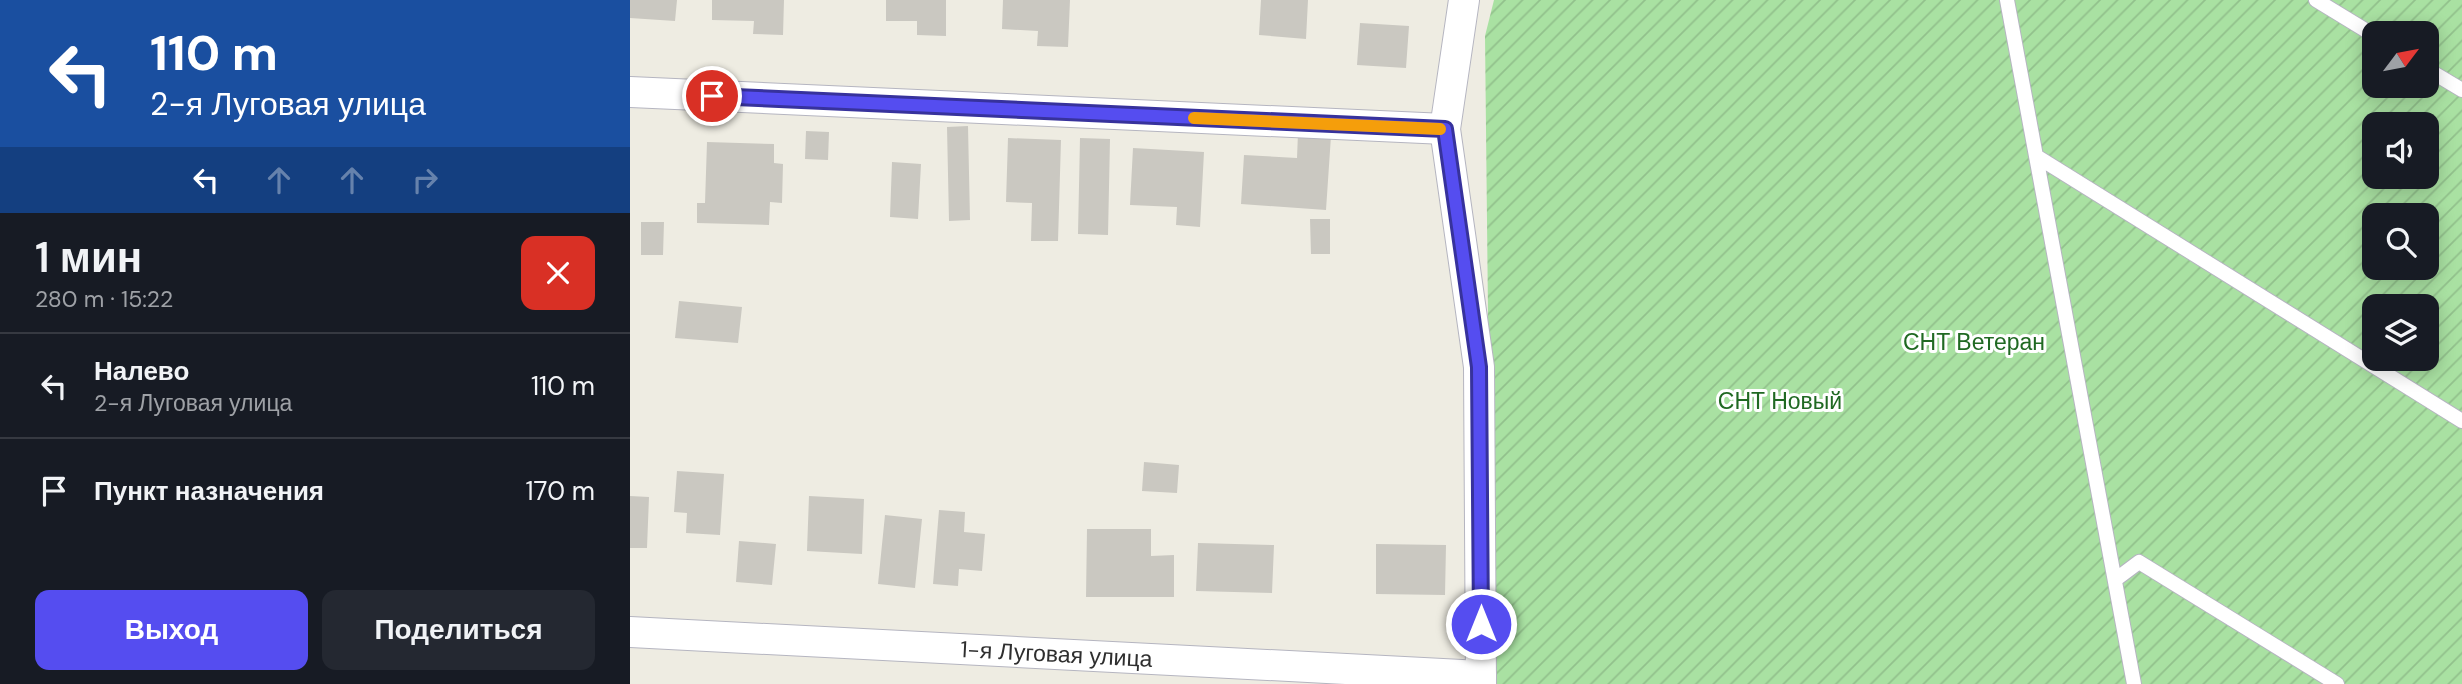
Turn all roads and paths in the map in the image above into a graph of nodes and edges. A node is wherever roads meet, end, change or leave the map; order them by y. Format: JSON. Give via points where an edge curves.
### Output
{"nodes":[{"id":1,"x":1464,"y":0,"type":"edge"},
{"id":2,"x":2007,"y":0,"type":"edge"},
{"id":3,"x":2316,"y":0,"type":"edge"},
{"id":4,"x":2362,"y":28,"type":"edge"},
{"id":5,"x":2440,"y":77,"type":"edge"},
{"id":6,"x":2462,"y":90,"type":"edge"},
{"id":7,"x":630,"y":92,"type":"edge"},
{"id":8,"x":1445,"y":129,"type":"junction"},
{"id":9,"x":2036,"y":156,"type":"junction"},
{"id":10,"x":2462,"y":421,"type":"edge"},
{"id":11,"x":2115,"y":580,"type":"junction"},
{"id":12,"x":630,"y":632,"type":"edge"},
{"id":13,"x":1481,"y":680,"type":"edge"},
{"id":14,"x":2134,"y":684,"type":"edge"},
{"id":15,"x":2337,"y":684,"type":"edge"}],
"edges":[{"from":1,"to":8,"type":"street"},
{"from":2,"to":9,"type":"lane"},
{"from":3,"to":4,"type":"lane"},
{"from":5,"to":6,"type":"lane"},
{"from":7,"to":8,"type":"street"},
{"from":8,"to":13,"type":"street","via":[[1479,367]]},
{"from":9,"to":10,"type":"lane"},
{"from":9,"to":11,"type":"lane"},
{"from":11,"to":14,"type":"lane"},
{"from":11,"to":15,"type":"lane","via":[[2139,562]]},
{"from":12,"to":13,"type":"street","name":"1-я Луговая улица"}]}
